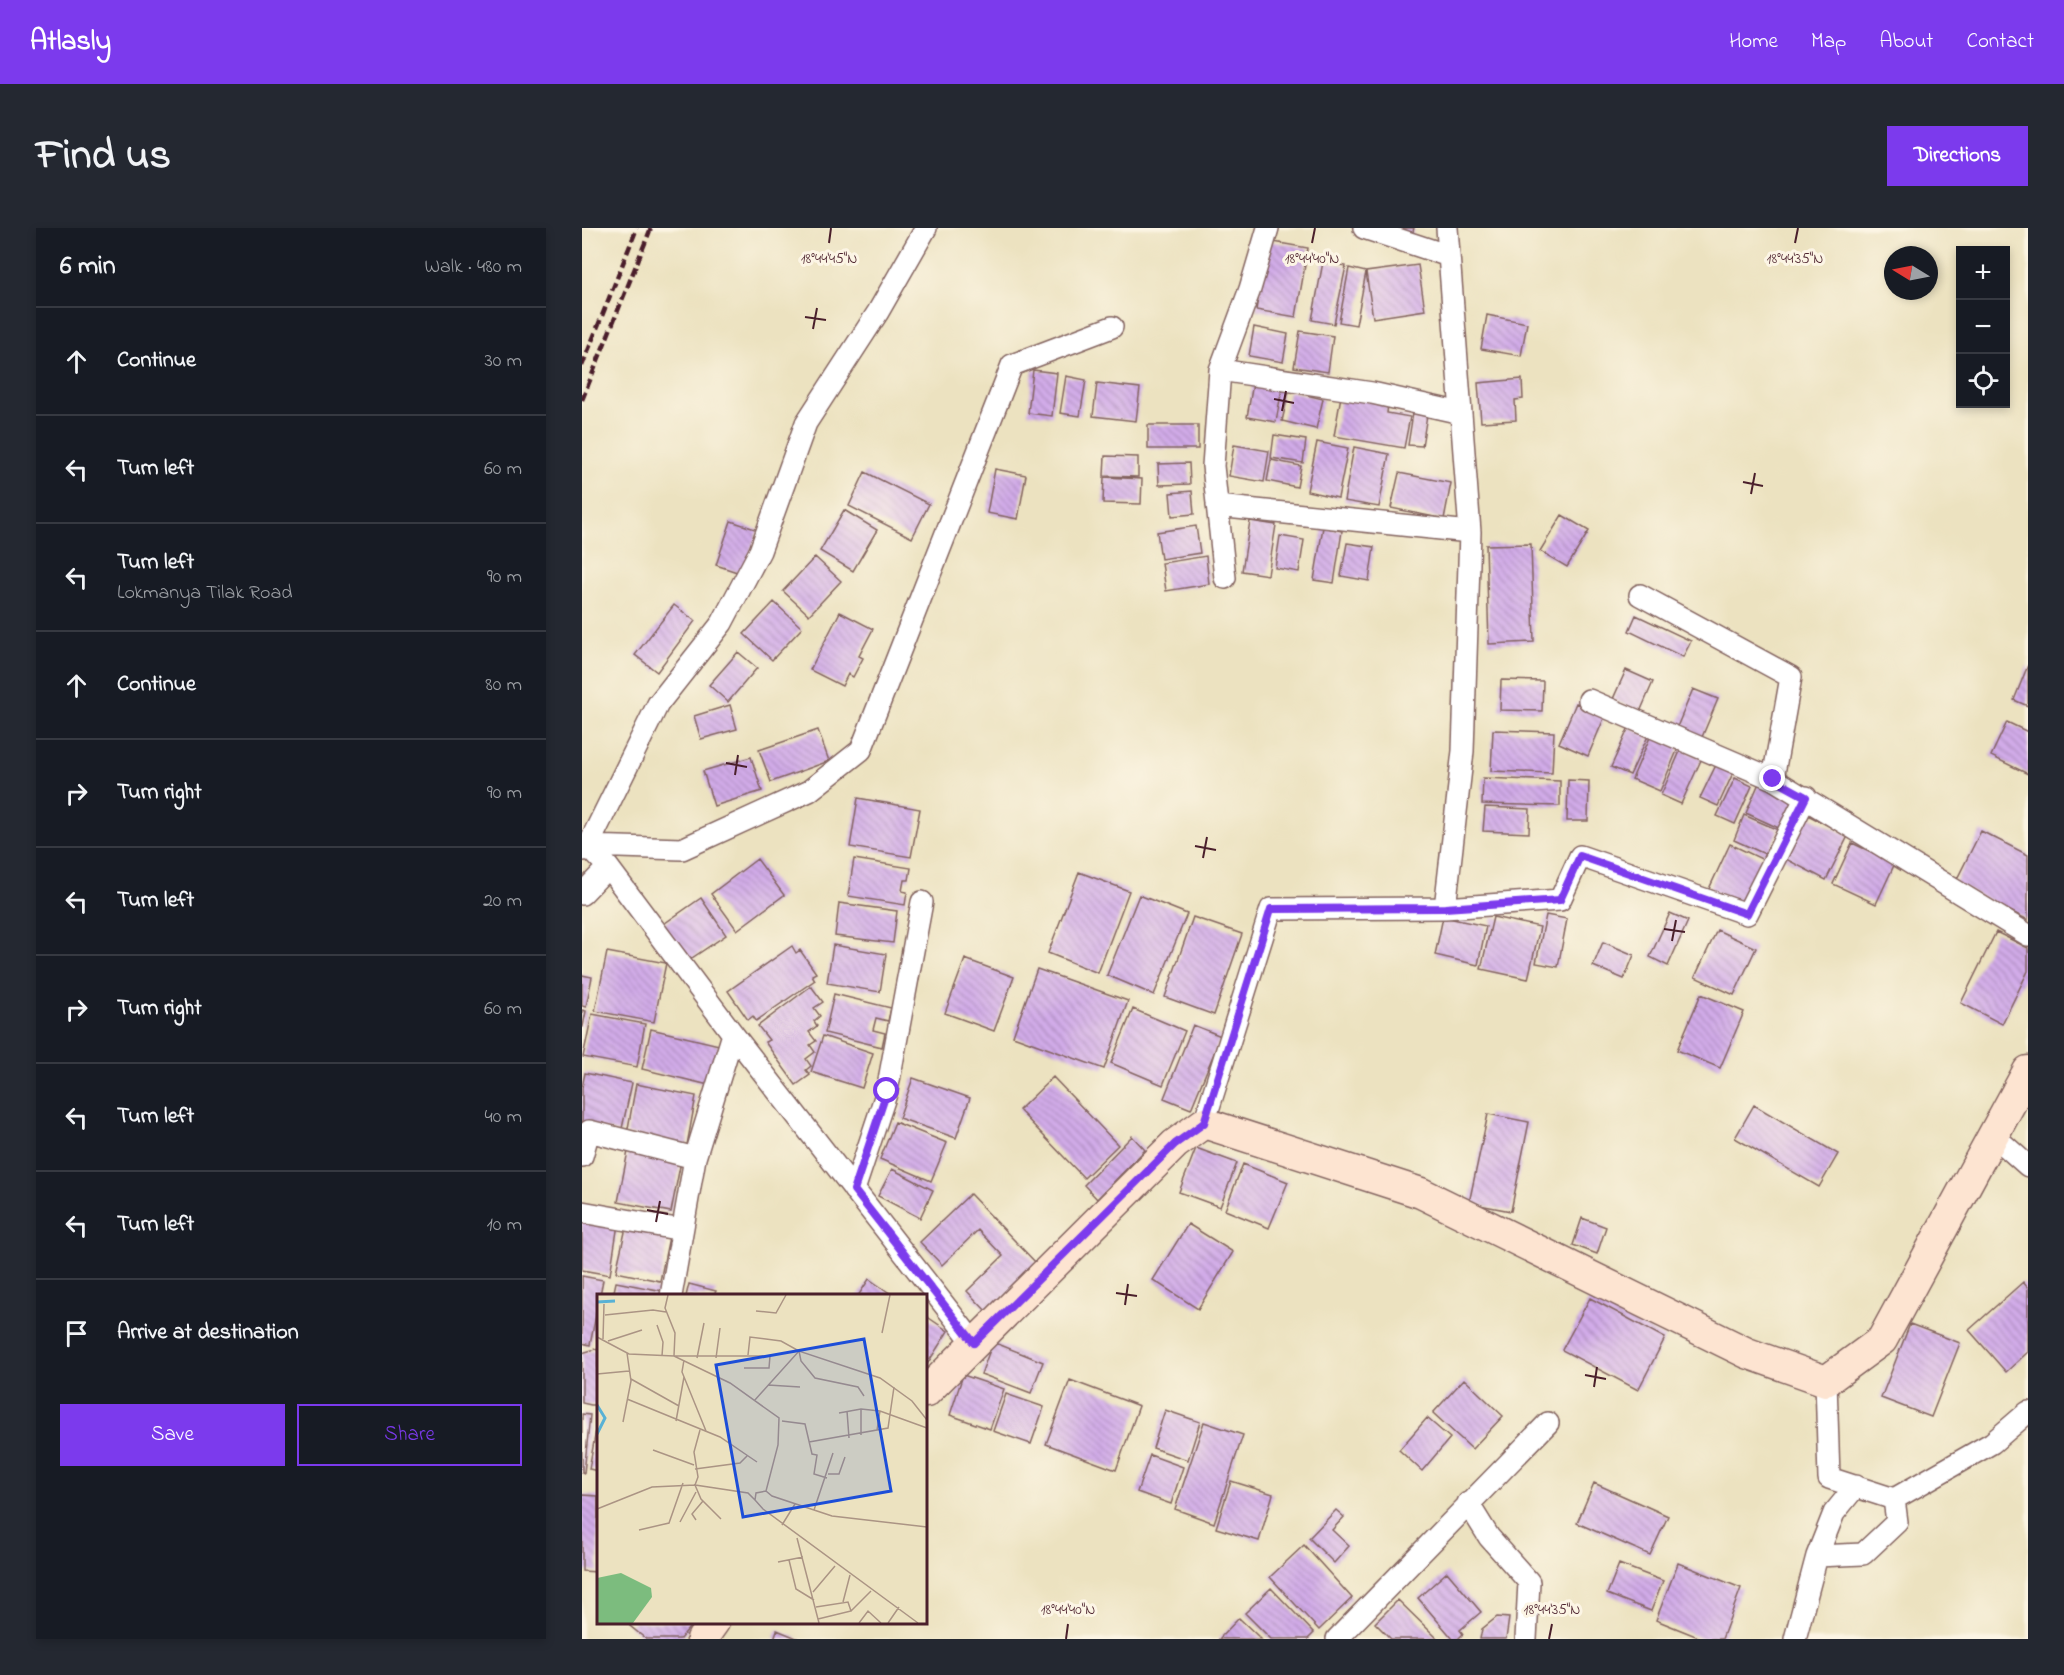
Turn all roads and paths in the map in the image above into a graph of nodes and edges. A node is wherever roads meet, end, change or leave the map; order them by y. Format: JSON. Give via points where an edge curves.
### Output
{"nodes":[{"id":1,"x":926,"y":228,"type":"edge"},
{"id":2,"x":1268,"y":228,"type":"edge"},
{"id":3,"x":1364,"y":228,"type":"edge"},
{"id":4,"x":1446,"y":228,"type":"edge"},
{"id":5,"x":1449,"y":256,"type":"junction"},
{"id":6,"x":1112,"y":327,"type":"dead end"},
{"id":7,"x":1220,"y":370,"type":"junction"},
{"id":8,"x":1461,"y":413,"type":"junction"},
{"id":9,"x":1217,"y":506,"type":"junction"},
{"id":10,"x":1470,"y":532,"type":"junction"},
{"id":11,"x":1225,"y":578,"type":"dead end"},
{"id":12,"x":1640,"y":595,"type":"dead end"},
{"id":13,"x":1589,"y":700,"type":"dead end"},
{"id":14,"x":1773,"y":779,"type":"junction"},
{"id":15,"x":1806,"y":797,"type":"junction"},
{"id":16,"x":585,"y":849,"type":"edge"},
{"id":17,"x":608,"y":867,"type":"junction"},
{"id":18,"x":582,"y":894,"type":"edge"},
{"id":19,"x":922,"y":902,"type":"dead end"},
{"id":20,"x":1445,"y":908,"type":"junction"},
{"id":21,"x":2028,"y":935,"type":"edge"},
{"id":22,"x":733,"y":1034,"type":"junction"},
{"id":23,"x":2028,"y":1071,"type":"edge"},
{"id":24,"x":1204,"y":1123,"type":"junction"},
{"id":25,"x":1993,"y":1135,"type":"junction"},
{"id":26,"x":582,"y":1156,"type":"edge"},
{"id":27,"x":695,"y":1158,"type":"junction"},
{"id":28,"x":2028,"y":1166,"type":"edge"},
{"id":29,"x":854,"y":1190,"type":"junction"},
{"id":30,"x":582,"y":1212,"type":"edge"},
{"id":31,"x":682,"y":1230,"type":"junction"},
{"id":32,"x":670,"y":1294,"type":"edge"},
{"id":33,"x":974,"y":1343,"type":"junction"},
{"id":34,"x":1826,"y":1381,"type":"junction"},
{"id":35,"x":927,"y":1391,"type":"edge"},
{"id":36,"x":2028,"y":1412,"type":"edge"},
{"id":37,"x":1548,"y":1423,"type":"dead end"},
{"id":38,"x":1856,"y":1486,"type":"junction"},
{"id":39,"x":1894,"y":1499,"type":"junction"},
{"id":40,"x":1468,"y":1503,"type":"junction"},
{"id":41,"x":1817,"y":1556,"type":"junction"},
{"id":42,"x":713,"y":1624,"type":"edge"},
{"id":43,"x":702,"y":1639,"type":"edge"},
{"id":44,"x":1337,"y":1639,"type":"edge"},
{"id":45,"x":1526,"y":1639,"type":"edge"},
{"id":46,"x":1795,"y":1639,"type":"edge"}],
"edges":[{"from":1,"to":16,"type":"street","via":[[878,312],[806,423],[760,551],[722,623],[658,704]]},
{"from":2,"to":7,"type":"street"},
{"from":3,"to":5,"type":"street"},
{"from":4,"to":5,"type":"street"},
{"from":5,"to":8,"type":"street"},
{"from":6,"to":16,"type":"street","via":[[1012,365],[861,750],[809,791],[682,849]]},
{"from":7,"to":8,"type":"street","via":[[1372,393]]},
{"from":7,"to":9,"type":"street","via":[[1213,466]]},
{"from":8,"to":10,"type":"street"},
{"from":9,"to":10,"type":"street"},
{"from":9,"to":11,"type":"street"},
{"from":10,"to":20,"type":"street","via":[[1463,751]]},
{"from":12,"to":14,"type":"street","via":[[1791,677]]},
{"from":13,"to":14,"type":"street"},
{"from":14,"to":15,"type":"street"},
{"from":15,"to":20,"type":"street","via":[[1747,914],[1580,856],[1560,900]]},
{"from":15,"to":21,"type":"street"},
{"from":16,"to":17,"type":"street"},
{"from":17,"to":18,"type":"street"},
{"from":17,"to":22,"type":"street"},
{"from":19,"to":29,"type":"street","via":[[887,1091]]},
{"from":20,"to":24,"type":"street","via":[[1271,909]]},
{"from":22,"to":27,"type":"street"},
{"from":22,"to":29,"type":"street"},
{"from":23,"to":25,"type":"main road"},
{"from":24,"to":33,"type":"main road","via":[[1175,1144]]},
{"from":24,"to":34,"type":"main road","via":[[1421,1193],[1747,1353]]},
{"from":25,"to":28,"type":"street"},
{"from":25,"to":34,"type":"main road","via":[[1882,1340]]},
{"from":26,"to":27,"type":"street","via":[[589,1131]]},
{"from":27,"to":31,"type":"street"},
{"from":29,"to":33,"type":"street"},
{"from":30,"to":31,"type":"street"},
{"from":31,"to":32,"type":"street"},
{"from":33,"to":35,"type":"main road"},
{"from":34,"to":38,"type":"street","via":[[1829,1478]]},
{"from":36,"to":39,"type":"street","via":[[1992,1443]]},
{"from":37,"to":40,"type":"street"},
{"from":38,"to":39,"type":"street"},
{"from":38,"to":41,"type":"street","via":[[1833,1512]]},
{"from":39,"to":41,"type":"street","via":[[1897,1522],[1863,1554]]},
{"from":40,"to":44,"type":"street"},
{"from":40,"to":45,"type":"street","via":[[1490,1537],[1529,1582]]},
{"from":41,"to":46,"type":"street"},
{"from":42,"to":43,"type":"main road"}]}
